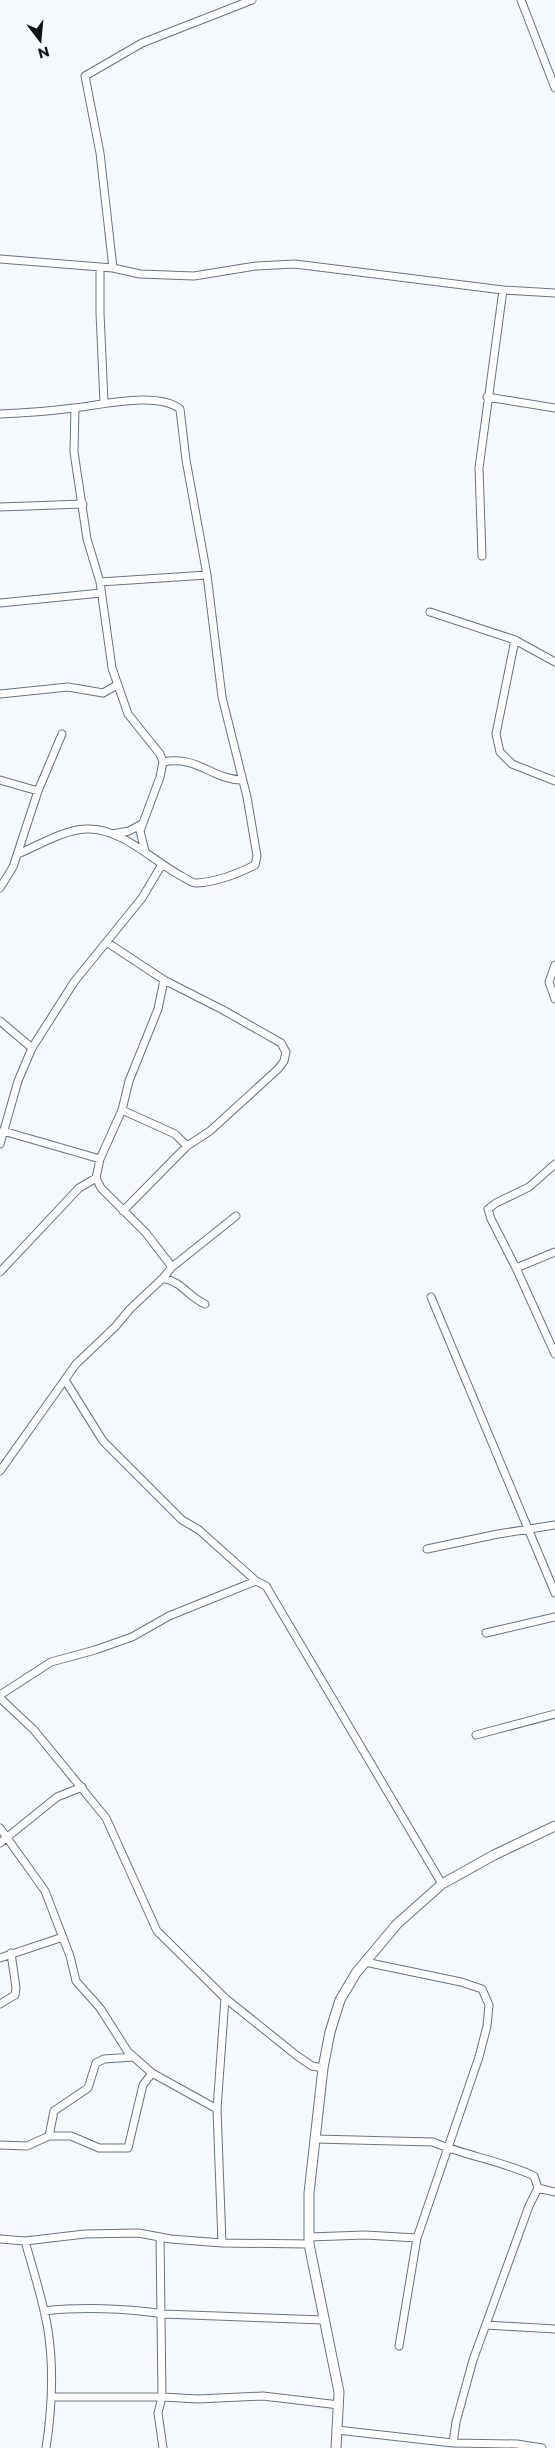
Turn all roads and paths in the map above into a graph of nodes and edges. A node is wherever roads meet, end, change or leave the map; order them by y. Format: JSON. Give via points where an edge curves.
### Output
{"nodes":[{"id":1,"x":252,"y":0,"type":"edge"},
{"id":2,"x":521,"y":0,"type":"edge"},
{"id":3,"x":555,"y":88,"type":"edge"},
{"id":4,"x":0,"y":258,"type":"edge"},
{"id":5,"x":100,"y":268,"type":"junction"},
{"id":6,"x":113,"y":268,"type":"junction"},
{"id":7,"x":503,"y":290,"type":"junction"},
{"id":8,"x":555,"y":293,"type":"edge"},
{"id":9,"x":487,"y":397,"type":"junction"},
{"id":10,"x":104,"y":402,"type":"junction"},
{"id":11,"x":75,"y":408,"type":"junction"},
{"id":12,"x":555,"y":408,"type":"edge"},
{"id":13,"x":0,"y":414,"type":"edge"},
{"id":14,"x":83,"y":504,"type":"junction"},
{"id":15,"x":0,"y":507,"type":"edge"},
{"id":16,"x":482,"y":556,"type":"dead end"},
{"id":17,"x":207,"y":575,"type":"junction"},
{"id":18,"x":100,"y":582,"type":"junction"},
{"id":19,"x":101,"y":593,"type":"junction"},
{"id":20,"x":0,"y":603,"type":"edge"},
{"id":21,"x":430,"y":612,"type":"dead end"},
{"id":22,"x":515,"y":640,"type":"junction"},
{"id":23,"x":555,"y":662,"type":"edge"},
{"id":24,"x":117,"y":685,"type":"junction"},
{"id":25,"x":0,"y":694,"type":"edge"},
{"id":26,"x":62,"y":734,"type":"dead end"},
{"id":27,"x":163,"y":762,"type":"junction"},
{"id":28,"x":0,"y":780,"type":"edge"},
{"id":29,"x":242,"y":780,"type":"junction"},
{"id":30,"x":555,"y":782,"type":"edge"},
{"id":31,"x":38,"y":791,"type":"junction"},
{"id":32,"x":142,"y":824,"type":"junction"},
{"id":33,"x":112,"y":834,"type":"junction"},
{"id":34,"x":145,"y":851,"type":"junction"},
{"id":35,"x":18,"y":854,"type":"junction"},
{"id":36,"x":161,"y":866,"type":"junction"},
{"id":37,"x":0,"y":888,"type":"edge"},
{"id":38,"x":108,"y":943,"type":"junction"},
{"id":39,"x":555,"y":965,"type":"edge"},
{"id":40,"x":164,"y":980,"type":"junction"},
{"id":41,"x":555,"y":999,"type":"edge"},
{"id":42,"x":0,"y":1021,"type":"edge"},
{"id":43,"x":32,"y":1048,"type":"junction"},
{"id":44,"x":122,"y":1110,"type":"junction"},
{"id":45,"x":4,"y":1131,"type":"junction"},
{"id":46,"x":0,"y":1144,"type":"edge"},
{"id":47,"x":187,"y":1146,"type":"junction"},
{"id":48,"x":100,"y":1159,"type":"junction"},
{"id":49,"x":555,"y":1164,"type":"edge"},
{"id":50,"x":96,"y":1178,"type":"junction"},
{"id":51,"x":123,"y":1210,"type":"junction"},
{"id":52,"x":236,"y":1216,"type":"dead end"},
{"id":53,"x":555,"y":1252,"type":"edge"},
{"id":54,"x":172,"y":1267,"type":"junction"},
{"id":55,"x":516,"y":1268,"type":"junction"},
{"id":56,"x":0,"y":1272,"type":"edge"},
{"id":57,"x":163,"y":1278,"type":"junction"},
{"id":58,"x":431,"y":1297,"type":"dead end"},
{"id":59,"x":205,"y":1304,"type":"dead end"},
{"id":60,"x":555,"y":1354,"type":"edge"},
{"id":61,"x":65,"y":1380,"type":"junction"},
{"id":62,"x":0,"y":1471,"type":"edge"},
{"id":63,"x":555,"y":1525,"type":"edge"},
{"id":64,"x":528,"y":1531,"type":"junction"},
{"id":65,"x":427,"y":1549,"type":"dead end"},
{"id":66,"x":256,"y":1581,"type":"junction"},
{"id":67,"x":555,"y":1593,"type":"edge"},
{"id":68,"x":555,"y":1617,"type":"edge"},
{"id":69,"x":486,"y":1633,"type":"dead end"},
{"id":70,"x":0,"y":1696,"type":"edge"},
{"id":71,"x":555,"y":1714,"type":"edge"},
{"id":72,"x":476,"y":1735,"type":"dead end"},
{"id":73,"x":82,"y":1787,"type":"junction"},
{"id":74,"x":555,"y":1826,"type":"edge"},
{"id":75,"x":0,"y":1828,"type":"edge"},
{"id":76,"x":7,"y":1837,"type":"junction"},
{"id":77,"x":0,"y":1843,"type":"edge"},
{"id":78,"x":442,"y":1884,"type":"junction"},
{"id":79,"x":63,"y":1937,"type":"junction"},
{"id":80,"x":11,"y":1953,"type":"junction"},
{"id":81,"x":0,"y":1958,"type":"edge"},
{"id":82,"x":365,"y":1962,"type":"junction"},
{"id":83,"x":225,"y":1998,"type":"junction"},
{"id":84,"x":0,"y":2004,"type":"edge"},
{"id":85,"x":134,"y":2057,"type":"junction"},
{"id":86,"x":323,"y":2068,"type":"junction"},
{"id":87,"x":152,"y":2073,"type":"junction"},
{"id":88,"x":217,"y":2109,"type":"junction"},
{"id":89,"x":49,"y":2136,"type":"junction"},
{"id":90,"x":315,"y":2139,"type":"junction"},
{"id":91,"x":0,"y":2144,"type":"edge"},
{"id":92,"x":448,"y":2148,"type":"junction"},
{"id":93,"x":538,"y":2188,"type":"junction"},
{"id":94,"x":555,"y":2192,"type":"edge"},
{"id":95,"x":160,"y":2237,"type":"junction"},
{"id":96,"x":417,"y":2238,"type":"junction"},
{"id":97,"x":0,"y":2239,"type":"edge"},
{"id":98,"x":25,"y":2241,"type":"junction"},
{"id":99,"x":309,"y":2241,"type":"junction"},
{"id":100,"x":222,"y":2243,"type":"junction"},
{"id":101,"x":44,"y":2312,"type":"junction"},
{"id":102,"x":163,"y":2314,"type":"junction"},
{"id":103,"x":324,"y":2320,"type":"junction"},
{"id":104,"x":486,"y":2325,"type":"junction"},
{"id":105,"x":555,"y":2329,"type":"edge"},
{"id":106,"x":399,"y":2346,"type":"dead end"},
{"id":107,"x":162,"y":2396,"type":"junction"},
{"id":108,"x":52,"y":2397,"type":"junction"},
{"id":109,"x":339,"y":2404,"type":"junction"},
{"id":110,"x":337,"y":2430,"type":"junction"},
{"id":111,"x":453,"y":2443,"type":"junction"},
{"id":112,"x":46,"y":2448,"type":"edge"},
{"id":113,"x":163,"y":2448,"type":"edge"},
{"id":114,"x":336,"y":2448,"type":"edge"},
{"id":115,"x":542,"y":2448,"type":"edge"}],
"edges":[{"from":1,"to":6,"type":"street","via":[[142,43],[85,76],[100,154]]},
{"from":2,"to":3,"type":"street"},
{"from":4,"to":5,"type":"street"},
{"from":5,"to":6,"type":"street"},
{"from":5,"to":10,"type":"street"},
{"from":6,"to":7,"type":"street","via":[[140,274],[194,276],[256,266],[296,264]]},
{"from":7,"to":8,"type":"street"},
{"from":7,"to":9,"type":"street"},
{"from":9,"to":12,"type":"street"},
{"from":9,"to":16,"type":"street","via":[[479,468]]},
{"from":10,"to":11,"type":"street"},
{"from":10,"to":17,"type":"street","via":[[152,400],[173,403],[180,409]]},
{"from":11,"to":13,"type":"street"},
{"from":11,"to":14,"type":"street","via":[[74,452]]},
{"from":14,"to":15,"type":"street"},
{"from":14,"to":18,"type":"street","via":[[87,539]]},
{"from":17,"to":18,"type":"street"},
{"from":17,"to":29,"type":"street","via":[[220,686]]},
{"from":18,"to":19,"type":"street"},
{"from":19,"to":20,"type":"street"},
{"from":19,"to":24,"type":"street"},
{"from":21,"to":22,"type":"street"},
{"from":22,"to":23,"type":"street"},
{"from":22,"to":30,"type":"street","via":[[496,734],[500,752],[512,764]]},
{"from":24,"to":25,"type":"street","via":[[103,693],[68,687]]},
{"from":24,"to":27,"type":"street","via":[[128,714]]},
{"from":26,"to":31,"type":"street"},
{"from":27,"to":29,"type":"street","via":[[190,761],[224,777]]},
{"from":27,"to":32,"type":"street"},
{"from":28,"to":31,"type":"street"},
{"from":29,"to":36,"type":"street","via":[[257,856],[255,865],[229,877],[196,884]]},
{"from":31,"to":35,"type":"street"},
{"from":32,"to":33,"type":"street","via":[[129,831]]},
{"from":32,"to":34,"type":"street","via":[[140,831]]},
{"from":33,"to":34,"type":"street"},
{"from":33,"to":35,"type":"street","via":[[84,829],[56,836]]},
{"from":34,"to":36,"type":"street"},
{"from":35,"to":37,"type":"street"},
{"from":36,"to":38,"type":"street"},
{"from":38,"to":40,"type":"street"},
{"from":38,"to":43,"type":"street","via":[[74,982]]},
{"from":39,"to":41,"type":"street","via":[[549,982]]},
{"from":40,"to":44,"type":"street","via":[[158,1009],[128,1081]]},
{"from":40,"to":47,"type":"street","via":[[281,1043],[286,1052],[278,1069],[210,1131]]},
{"from":42,"to":43,"type":"street"},
{"from":43,"to":45,"type":"street","via":[[18,1081]]},
{"from":44,"to":47,"type":"street","via":[[174,1134]]},
{"from":44,"to":48,"type":"street"},
{"from":45,"to":46,"type":"street"},
{"from":45,"to":48,"type":"street"},
{"from":47,"to":51,"type":"street"},
{"from":48,"to":50,"type":"street"},
{"from":49,"to":55,"type":"street","via":[[530,1187],[488,1209]]},
{"from":50,"to":51,"type":"street","via":[[101,1188]]},
{"from":50,"to":56,"type":"street","via":[[79,1188]]},
{"from":51,"to":54,"type":"street"},
{"from":52,"to":54,"type":"street"},
{"from":53,"to":55,"type":"street"},
{"from":54,"to":57,"type":"street"},
{"from":55,"to":60,"type":"street"},
{"from":57,"to":59,"type":"street","via":[[179,1283],[191,1296]]},
{"from":57,"to":61,"type":"street","via":[[76,1364]]},
{"from":58,"to":64,"type":"street"},
{"from":61,"to":62,"type":"street"},
{"from":61,"to":66,"type":"street","via":[[103,1441],[182,1520],[199,1530]]},
{"from":63,"to":64,"type":"street"},
{"from":64,"to":65,"type":"street"},
{"from":64,"to":67,"type":"street"},
{"from":66,"to":70,"type":"street","via":[[169,1616],[132,1637],[51,1662]]},
{"from":66,"to":78,"type":"street","via":[[266,1586]]},
{"from":68,"to":69,"type":"street"},
{"from":70,"to":73,"type":"street"},
{"from":71,"to":72,"type":"street"},
{"from":73,"to":76,"type":"street","via":[[57,1797]]},
{"from":73,"to":83,"type":"street","via":[[106,1818],[157,1931]]},
{"from":74,"to":78,"type":"street","via":[[494,1854]]},
{"from":75,"to":76,"type":"street"},
{"from":76,"to":77,"type":"street"},
{"from":76,"to":79,"type":"street","via":[[44,1890]]},
{"from":78,"to":82,"type":"street","via":[[397,1924]]},
{"from":79,"to":80,"type":"street"},
{"from":79,"to":85,"type":"street","via":[[76,1981],[100,2008]]},
{"from":80,"to":81,"type":"street"},
{"from":80,"to":84,"type":"street","via":[[15,1995]]},
{"from":82,"to":86,"type":"street","via":[[340,2000]]},
{"from":82,"to":92,"type":"street","via":[[482,1989],[490,2017]]},
{"from":83,"to":86,"type":"street","via":[[312,2066]]},
{"from":83,"to":88,"type":"street"},
{"from":85,"to":87,"type":"street"},
{"from":85,"to":89,"type":"street","via":[[104,2059],[96,2063],[88,2088],[54,2111]]},
{"from":86,"to":90,"type":"street"},
{"from":87,"to":88,"type":"street"},
{"from":87,"to":89,"type":"street","via":[[143,2085],[128,2148],[99,2148],[71,2136]]},
{"from":88,"to":100,"type":"street"},
{"from":89,"to":91,"type":"street","via":[[27,2146]]},
{"from":90,"to":92,"type":"street","via":[[433,2142]]},
{"from":90,"to":99,"type":"street","via":[[309,2193]]},
{"from":92,"to":93,"type":"street","via":[[521,2170],[534,2176]]},
{"from":92,"to":96,"type":"street"},
{"from":93,"to":94,"type":"street"},
{"from":93,"to":104,"type":"street","via":[[528,2206]]},
{"from":95,"to":98,"type":"street","via":[[138,2233],[85,2234]]},
{"from":95,"to":100,"type":"street"},
{"from":95,"to":102,"type":"street"},
{"from":96,"to":99,"type":"street","via":[[365,2234]]},
{"from":96,"to":106,"type":"street"},
{"from":97,"to":98,"type":"street"},
{"from":98,"to":101,"type":"street"},
{"from":99,"to":100,"type":"street"},
{"from":99,"to":103,"type":"street"},
{"from":101,"to":102,"type":"street","via":[[74,2309]]},
{"from":101,"to":108,"type":"street"},
{"from":102,"to":103,"type":"street"},
{"from":102,"to":107,"type":"street"},
{"from":103,"to":109,"type":"street","via":[[337,2378]]},
{"from":104,"to":105,"type":"street"},
{"from":104,"to":111,"type":"street","via":[[456,2422]]},
{"from":107,"to":108,"type":"street"},
{"from":107,"to":109,"type":"street","via":[[198,2399],[263,2396]]},
{"from":107,"to":113,"type":"street","via":[[158,2413]]},
{"from":108,"to":112,"type":"street"},
{"from":109,"to":110,"type":"street"},
{"from":110,"to":111,"type":"street"},
{"from":110,"to":114,"type":"street"},
{"from":111,"to":115,"type":"street","via":[[517,2444]]}]}
